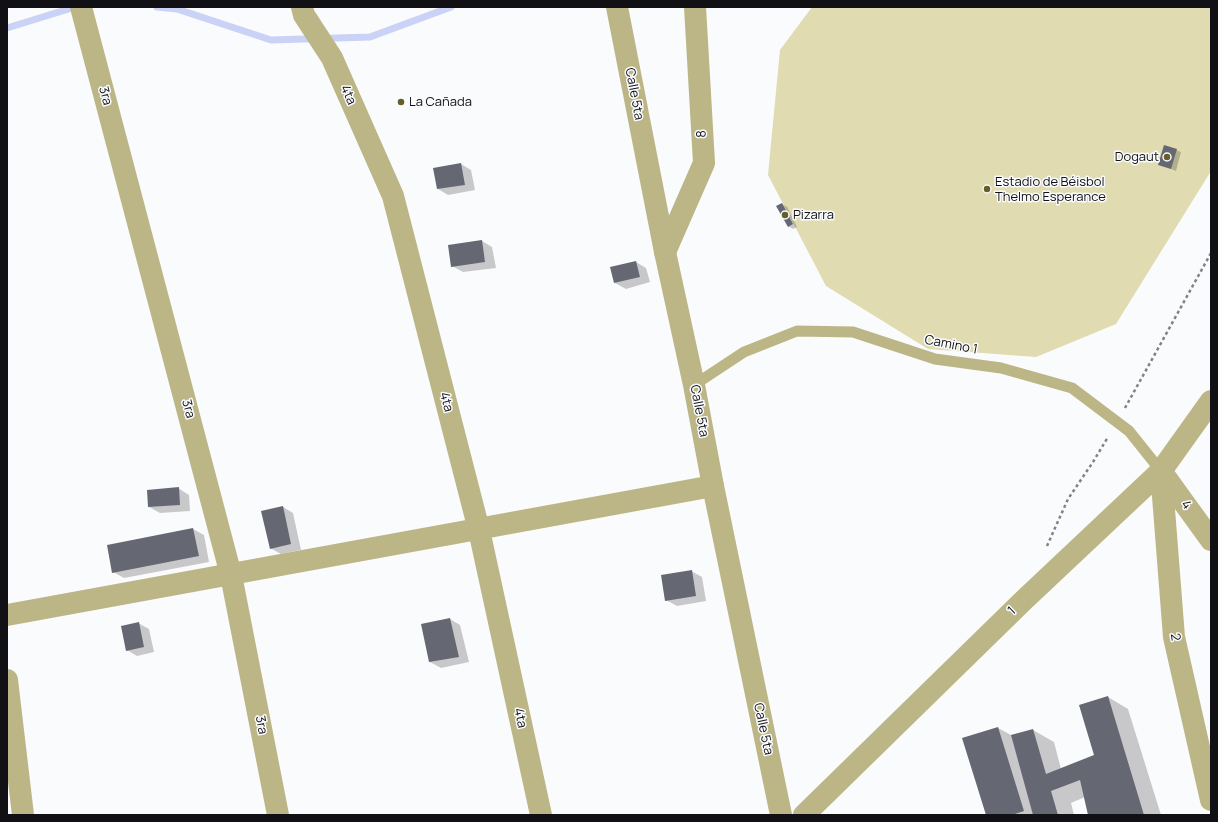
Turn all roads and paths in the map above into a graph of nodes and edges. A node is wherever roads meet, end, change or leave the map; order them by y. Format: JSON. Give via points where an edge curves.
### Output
{"nodes":[{"id":1,"x":617,"y":7,"type":"edge"},
{"id":2,"x":695,"y":7,"type":"edge"},
{"id":3,"x":303,"y":11,"type":"edge"},
{"id":4,"x":83,"y":12,"type":"edge"},
{"id":5,"x":665,"y":252,"type":"junction"},
{"id":6,"x":694,"y":385,"type":"junction"},
{"id":7,"x":1211,"y":401,"type":"edge"},
{"id":8,"x":1161,"y":471,"type":"junction"},
{"id":9,"x":713,"y":486,"type":"junction"},
{"id":10,"x":479,"y":530,"type":"junction"},
{"id":11,"x":1211,"y":540,"type":"edge"},
{"id":12,"x":232,"y":575,"type":"junction"},
{"id":13,"x":7,"y":615,"type":"edge"},
{"id":14,"x":7,"y":680,"type":"edge"},
{"id":15,"x":1211,"y":800,"type":"edge"},
{"id":16,"x":23,"y":815,"type":"edge"},
{"id":17,"x":278,"y":815,"type":"edge"},
{"id":18,"x":541,"y":815,"type":"edge"},
{"id":19,"x":781,"y":815,"type":"edge"},
{"id":20,"x":804,"y":815,"type":"edge"}],
"edges":[{"from":1,"to":5,"type":"street","name":"Calle 5ta"},
{"from":2,"to":5,"type":"street","name":"8","via":[[704,163]]},
{"from":3,"to":10,"type":"street","name":"4ta","via":[[332,58],[393,196]]},
{"from":4,"to":12,"type":"street","name":"3ra"},
{"from":5,"to":6,"type":"street","name":"Calle 5ta"},
{"from":6,"to":8,"type":"lane","name":"Camino 1","via":[[744,352],[797,331],[853,332],[935,359],[1001,368],[1072,388],[1130,431]]},
{"from":6,"to":9,"type":"street","name":"Calle 5ta"},
{"from":7,"to":8,"type":"street","name":"1"},
{"from":8,"to":11,"type":"street","name":"4"},
{"from":8,"to":15,"type":"street","name":"2","via":[[1174,637]]},
{"from":8,"to":20,"type":"street","name":"1","via":[[1018,605]]},
{"from":9,"to":10,"type":"street"},
{"from":9,"to":19,"type":"street","name":"Calle 5ta"},
{"from":10,"to":12,"type":"street"},
{"from":10,"to":18,"type":"street","name":"4ta"},
{"from":12,"to":13,"type":"street"},
{"from":12,"to":17,"type":"street","name":"3ra"},
{"from":14,"to":16,"type":"street"}]}
